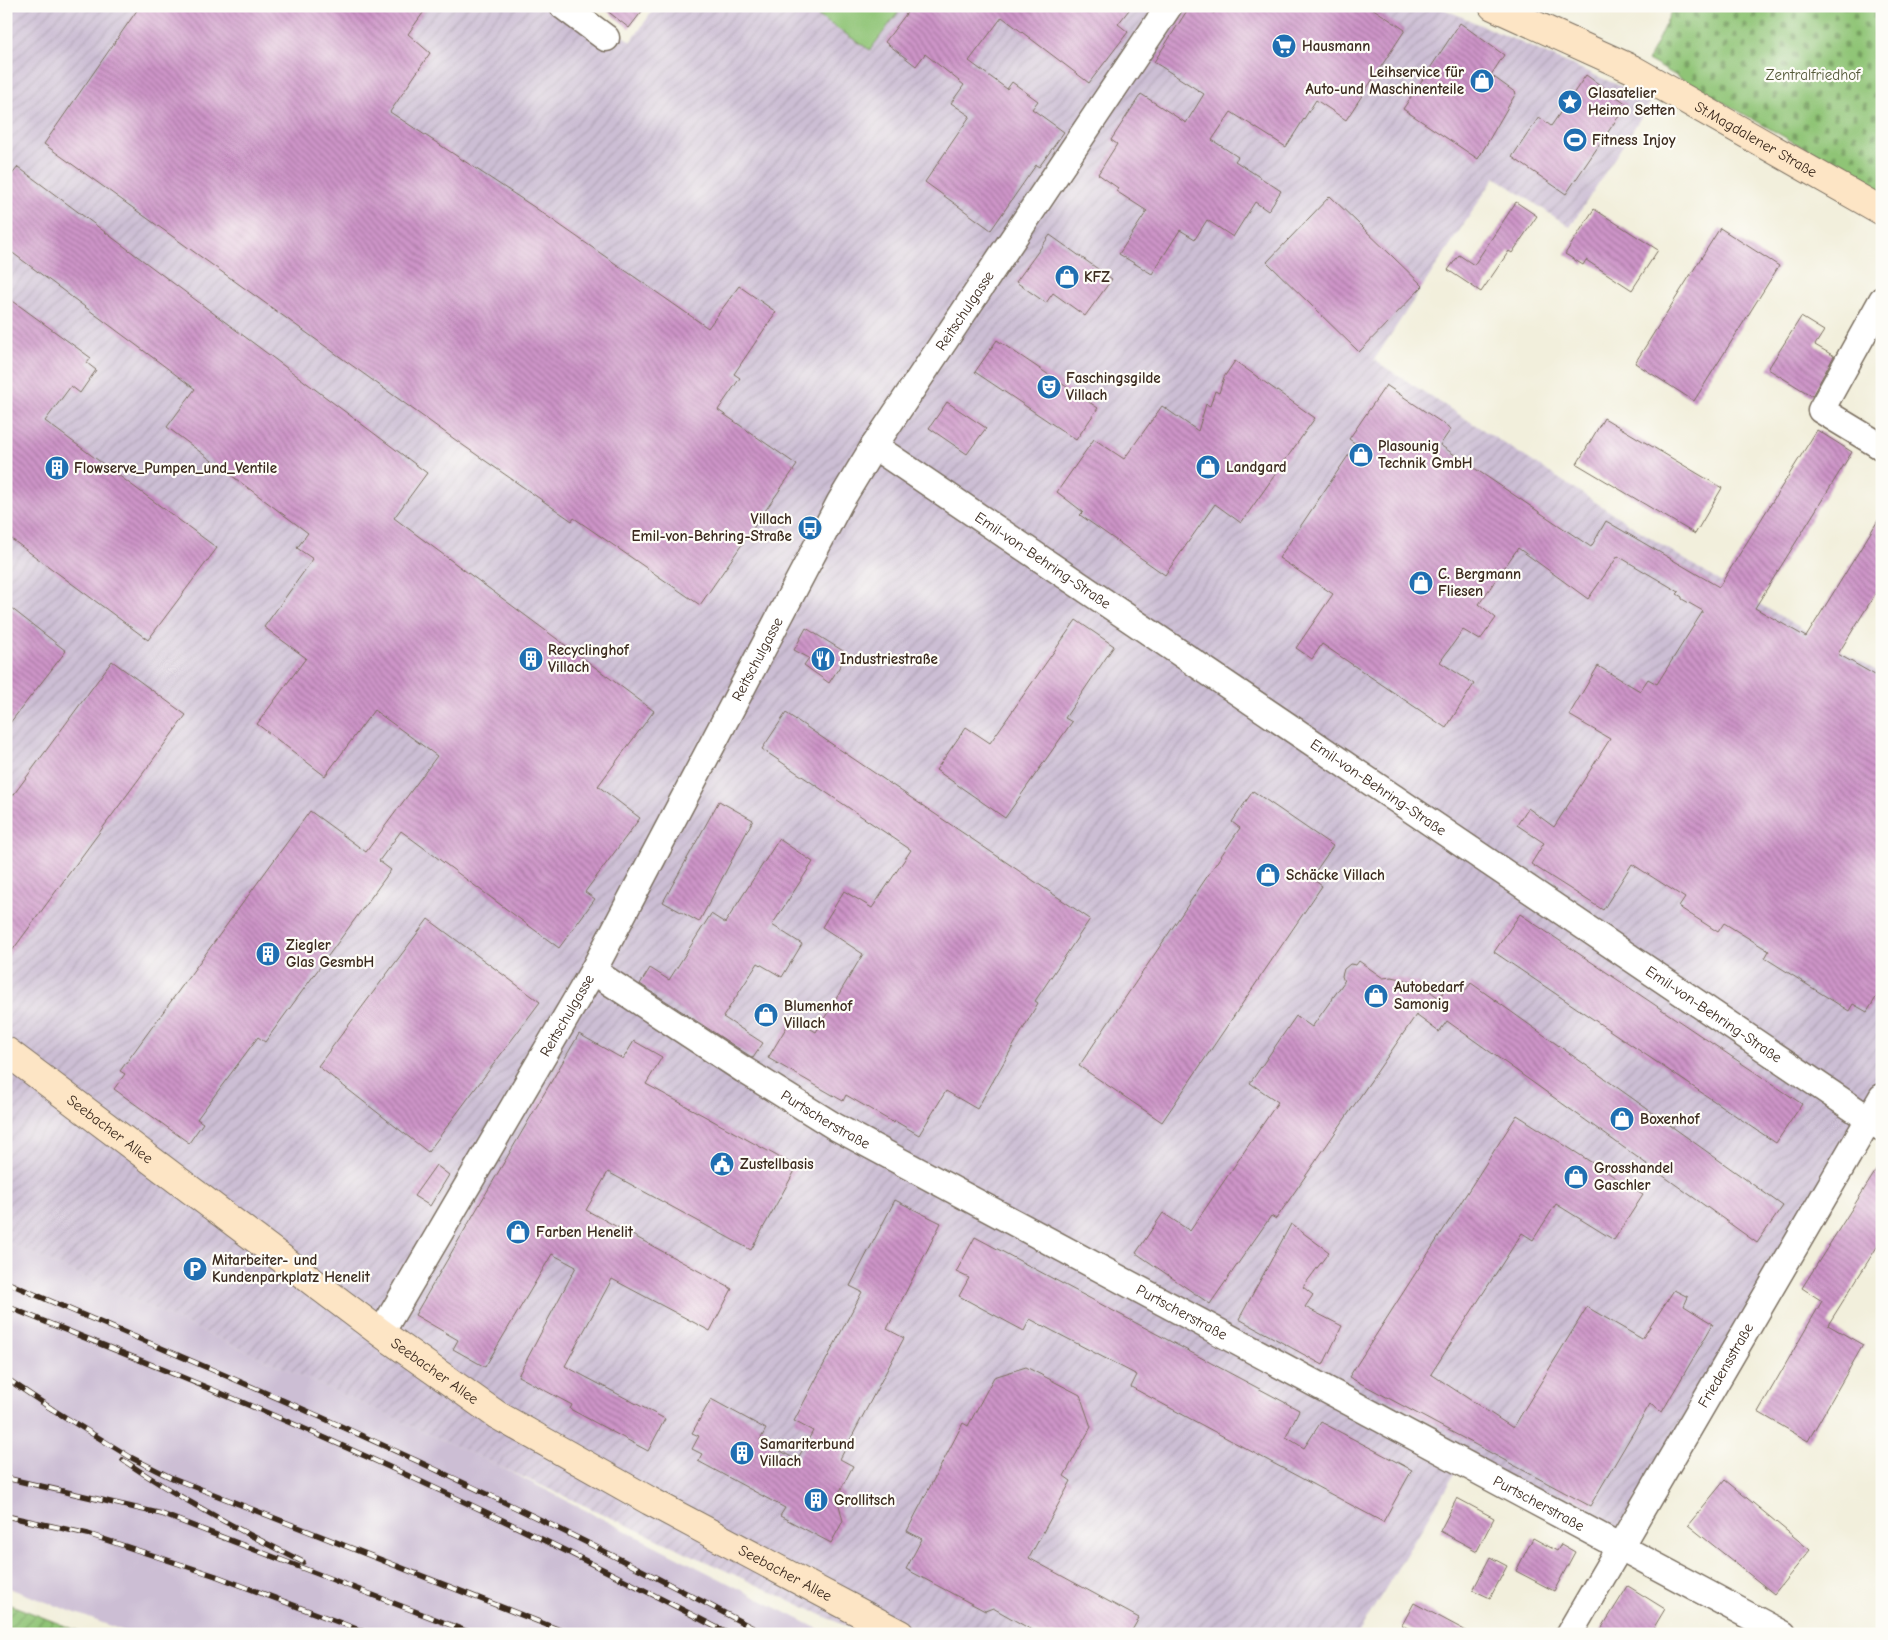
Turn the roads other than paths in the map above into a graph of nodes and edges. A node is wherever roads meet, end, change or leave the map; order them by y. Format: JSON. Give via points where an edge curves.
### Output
{"nodes":[{"id":1,"x":563,"y":6,"type":"edge"},
{"id":2,"x":1169,"y":6,"type":"edge"},
{"id":3,"x":1493,"y":6,"type":"edge"},
{"id":4,"x":606,"y":38,"type":"dead end"},
{"id":5,"x":1882,"y":211,"type":"edge"},
{"id":6,"x":1882,"y":300,"type":"edge"},
{"id":7,"x":874,"y":446,"type":"junction"},
{"id":8,"x":1882,"y":447,"type":"edge"},
{"id":9,"x":593,"y":971,"type":"junction"},
{"id":10,"x":6,"y":1051,"type":"edge"},
{"id":11,"x":1882,"y":1097,"type":"edge"},
{"id":12,"x":1875,"y":1124,"type":"edge"},
{"id":13,"x":381,"y":1333,"type":"junction"},
{"id":14,"x":1620,"y":1546,"type":"junction"},
{"id":15,"x":900,"y":1634,"type":"edge"},
{"id":16,"x":1569,"y":1634,"type":"edge"},
{"id":17,"x":1783,"y":1634,"type":"edge"}],
"edges":[{"from":1,"to":4,"type":"street"},
{"from":2,"to":7,"type":"street","name":"Reitschulgasse"},
{"from":3,"to":5,"type":"street","name":"St.Magdalener Straße","via":[[1632,69]]},
{"from":6,"to":8,"type":"street","via":[[1821,410]]},
{"from":7,"to":9,"type":"street","name":"Reitschulgasse","via":[[823,533]]},
{"from":7,"to":12,"type":"street","name":"Emil-von-Behring-Straße"},
{"from":9,"to":13,"type":"street","name":"Reitschulgasse"},
{"from":9,"to":14,"type":"street","name":"Purtscherstraße","via":[[834,1126]]},
{"from":10,"to":13,"type":"street","name":"Seebacher Allee"},
{"from":11,"to":12,"type":"street","name":"Friedensstraße"},
{"from":12,"to":14,"type":"street","name":"Friedensstraße"},
{"from":13,"to":15,"type":"street","name":"Seebacher Allee","via":[[497,1415],[658,1506]]},
{"from":14,"to":16,"type":"street","name":"Friedensstraße"},
{"from":14,"to":17,"type":"street","name":"Purtscherstraße"}]}
